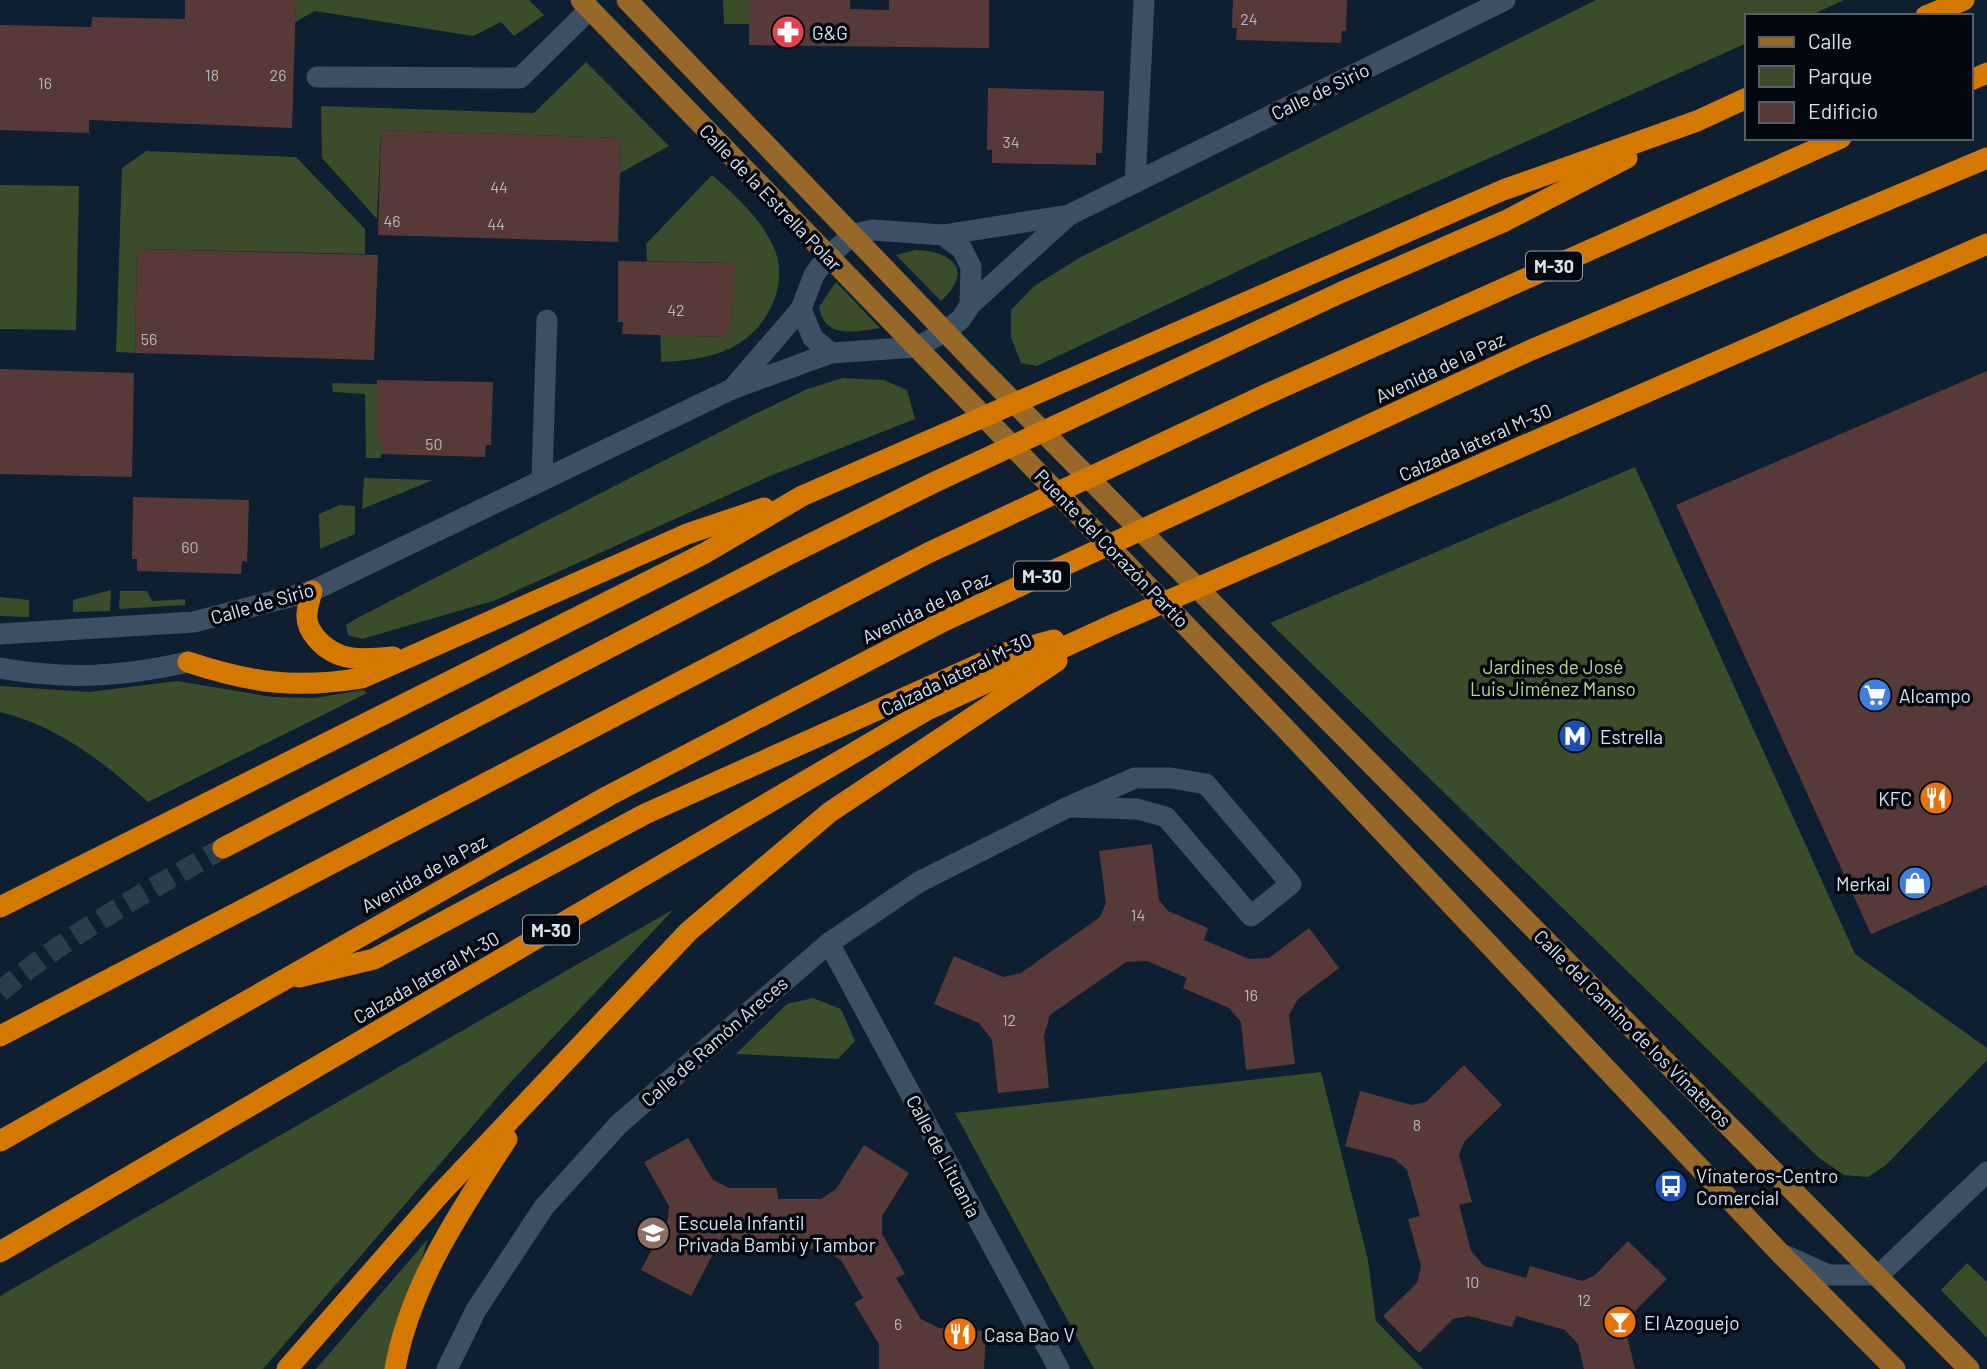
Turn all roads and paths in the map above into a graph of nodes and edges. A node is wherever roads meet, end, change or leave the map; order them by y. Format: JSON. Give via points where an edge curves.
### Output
{"nodes":[{"id":1,"x":627,"y":0,"type":"edge"},
{"id":2,"x":1144,"y":0,"type":"edge"},
{"id":3,"x":1505,"y":0,"type":"edge"},
{"id":4,"x":1964,"y":0,"type":"edge"},
{"id":5,"x":586,"y":5,"type":"edge"},
{"id":6,"x":1939,"y":9,"type":"edge"},
{"id":7,"x":317,"y":77,"type":"dead end"},
{"id":8,"x":1745,"y":99,"type":"edge"},
{"id":9,"x":1697,"y":121,"type":"junction"},
{"id":10,"x":1837,"y":140,"type":"edge"},
{"id":11,"x":1987,"y":158,"type":"edge"},
{"id":12,"x":1136,"y":183,"type":"junction"},
{"id":13,"x":1069,"y":215,"type":"junction"},
{"id":14,"x":854,"y":234,"type":"junction"},
{"id":15,"x":943,"y":235,"type":"junction"},
{"id":16,"x":1987,"y":244,"type":"edge"},
{"id":17,"x":1987,"y":254,"type":"edge"},
{"id":18,"x":828,"y":256,"type":"junction"},
{"id":19,"x":1936,"y":266,"type":"junction"},
{"id":20,"x":970,"y":305,"type":"junction"},
{"id":21,"x":801,"y":309,"type":"junction"},
{"id":22,"x":547,"y":320,"type":"dead end"},
{"id":23,"x":946,"y":331,"type":"junction"},
{"id":24,"x":917,"y":347,"type":"junction"},
{"id":25,"x":831,"y":353,"type":"junction"},
{"id":26,"x":979,"y":367,"type":"joint"},
{"id":27,"x":953,"y":383,"type":"joint"},
{"id":28,"x":732,"y":389,"type":"junction"},
{"id":29,"x":542,"y":478,"type":"junction"},
{"id":30,"x":802,"y":496,"type":"junction"},
{"id":31,"x":312,"y":591,"type":"junction"},
{"id":32,"x":1112,"y":625,"type":"junction"},
{"id":33,"x":0,"y":634,"type":"edge"},
{"id":34,"x":416,"y":655,"type":"junction"},
{"id":35,"x":188,"y":662,"type":"joint"},
{"id":36,"x":0,"y":668,"type":"edge"},
{"id":37,"x":1295,"y":689,"type":"joint"},
{"id":38,"x":1068,"y":807,"type":"junction"},
{"id":39,"x":223,"y":848,"type":"tunnel mouth"},
{"id":40,"x":0,"y":907,"type":"edge"},
{"id":41,"x":829,"y":943,"type":"junction"},
{"id":42,"x":274,"y":984,"type":"junction"},
{"id":43,"x":0,"y":1036,"type":"edge"},
{"id":44,"x":531,"y":1102,"type":"junction"},
{"id":45,"x":0,"y":1141,"type":"edge"},
{"id":46,"x":1987,"y":1172,"type":"edge"},
{"id":47,"x":0,"y":1252,"type":"edge"},
{"id":48,"x":1780,"y":1253,"type":"junction"},
{"id":49,"x":1879,"y":1275,"type":"junction"},
{"id":50,"x":287,"y":1369,"type":"edge"},
{"id":51,"x":395,"y":1369,"type":"edge"},
{"id":52,"x":447,"y":1369,"type":"edge"},
{"id":53,"x":1059,"y":1369,"type":"edge"},
{"id":54,"x":1895,"y":1369,"type":"edge"},
{"id":55,"x":1969,"y":1369,"type":"edge"}],
"edges":[{"from":1,"to":14,"type":"main road","name":"Calle de la Estrella Polar"},
{"from":2,"to":12,"type":"street"},
{"from":3,"to":12,"type":"street","name":"Calle de Sirio"},
{"from":4,"to":6,"type":"highway"},
{"from":5,"to":7,"type":"street","name":"Calle de la Estrella Polar","via":[[520,78]]},
{"from":5,"to":18,"type":"main road","name":"Calle de la Estrella Polar"},
{"from":8,"to":9,"type":"highway"},
{"from":9,"to":30,"type":"highway","via":[[1503,190]]},
{"from":9,"to":39,"type":"highway","via":[[1505,221],[1342,292],[900,499]]},
{"from":10,"to":43,"type":"highway","number":"M-30","via":[[1267,394],[928,553]]},
{"from":11,"to":42,"type":"highway","name":"Avenida de la Paz","number":"M-30","via":[[1531,350],[944,621],[608,796]]},
{"from":12,"to":13,"type":"street","name":"Calle de Sirio"},
{"from":13,"to":15,"type":"street","name":"Calle de Sirio"},
{"from":13,"to":20,"type":"street","name":"Calle de Sirio"},
{"from":14,"to":15,"type":"street","name":"Calle de Sirio","via":[[873,230]]},
{"from":14,"to":18,"type":"street","name":"Calle de Sirio"},
{"from":14,"to":23,"type":"main road","name":"Calle de la Estrella Polar"},
{"from":15,"to":20,"type":"street","via":[[962,249],[971,267]]},
{"from":16,"to":19,"type":"highway","name":"Calzada lateral M-30","number":"M-30"},
{"from":17,"to":19,"type":"highway"},
{"from":18,"to":21,"type":"street","name":"Calle de Sirio","via":[[814,275]]},
{"from":18,"to":24,"type":"main road","name":"Calle de la Estrella Polar"},
{"from":19,"to":32,"type":"highway","name":"Calzada lateral M-30","number":"M-30"},
{"from":20,"to":23,"type":"street","name":"Calle de Sirio"},
{"from":21,"to":25,"type":"street","via":[[813,338]]},
{"from":21,"to":28,"type":"street","name":"Calle de Sirio"},
{"from":22,"to":29,"type":"street"},
{"from":23,"to":24,"type":"street","name":"Calle de Sirio"},
{"from":23,"to":26,"type":"main road","name":"Calle de la Estrella Polar"},
{"from":24,"to":25,"type":"street","name":"Calle de Sirio"},
{"from":24,"to":27,"type":"main road","name":"Calle de la Estrella Polar"},
{"from":25,"to":28,"type":"street","name":"Calle de Sirio"},
{"from":26,"to":37,"type":"main road","name":"Puente del Corazón Partío"},
{"from":27,"to":48,"type":"main road","name":"Puente del Corazón Partío"},
{"from":28,"to":29,"type":"street","name":"Calle de Sirio"},
{"from":29,"to":31,"type":"street","name":"Calle de Sirio"},
{"from":30,"to":34,"type":"highway","via":[[687,534]]},
{"from":30,"to":40,"type":"highway","via":[[705,554]]},
{"from":31,"to":33,"type":"street","name":"Calle de Sirio","via":[[194,622]]},
{"from":31,"to":34,"type":"highway","via":[[306,620],[326,648],[345,659],[362,661]]},
{"from":32,"to":42,"type":"highway","via":[[1002,654],[645,814],[374,959]]},
{"from":32,"to":44,"type":"highway","via":[[830,812],[689,930]]},
{"from":32,"to":47,"type":"highway","name":"Calzada lateral M-30","number":"M-30","via":[[927,710]]},
{"from":34,"to":35,"type":"highway","via":[[362,678],[296,685],[227,675]]},
{"from":35,"to":36,"type":"street","via":[[77,678]]},
{"from":37,"to":49,"type":"main road","name":"Calle del Camino de los Vinateros"},
{"from":38,"to":38,"type":"street","name":"Calle de Ramón Areces","via":[[1137,809],[1166,817],[1251,916],[1291,884],[1206,784],[1135,778]]},
{"from":38,"to":41,"type":"street","name":"Calle de Ramón Areces","via":[[919,882]]},
{"from":41,"to":52,"type":"street","name":"Calle de Ramón Areces","via":[[619,1124],[544,1207],[476,1310]]},
{"from":41,"to":53,"type":"street","name":"Calle de Lituania"},
{"from":42,"to":45,"type":"highway","name":"Avenida de la Paz","number":"M-30"},
{"from":44,"to":50,"type":"highway","via":[[439,1195]]},
{"from":44,"to":51,"type":"highway","via":[[444,1237]]},
{"from":46,"to":49,"type":"street"},
{"from":48,"to":49,"type":"street","via":[[1829,1275]]},
{"from":48,"to":54,"type":"main road"},
{"from":49,"to":55,"type":"main road","name":"Calle del Camino de los Vinateros"}]}
